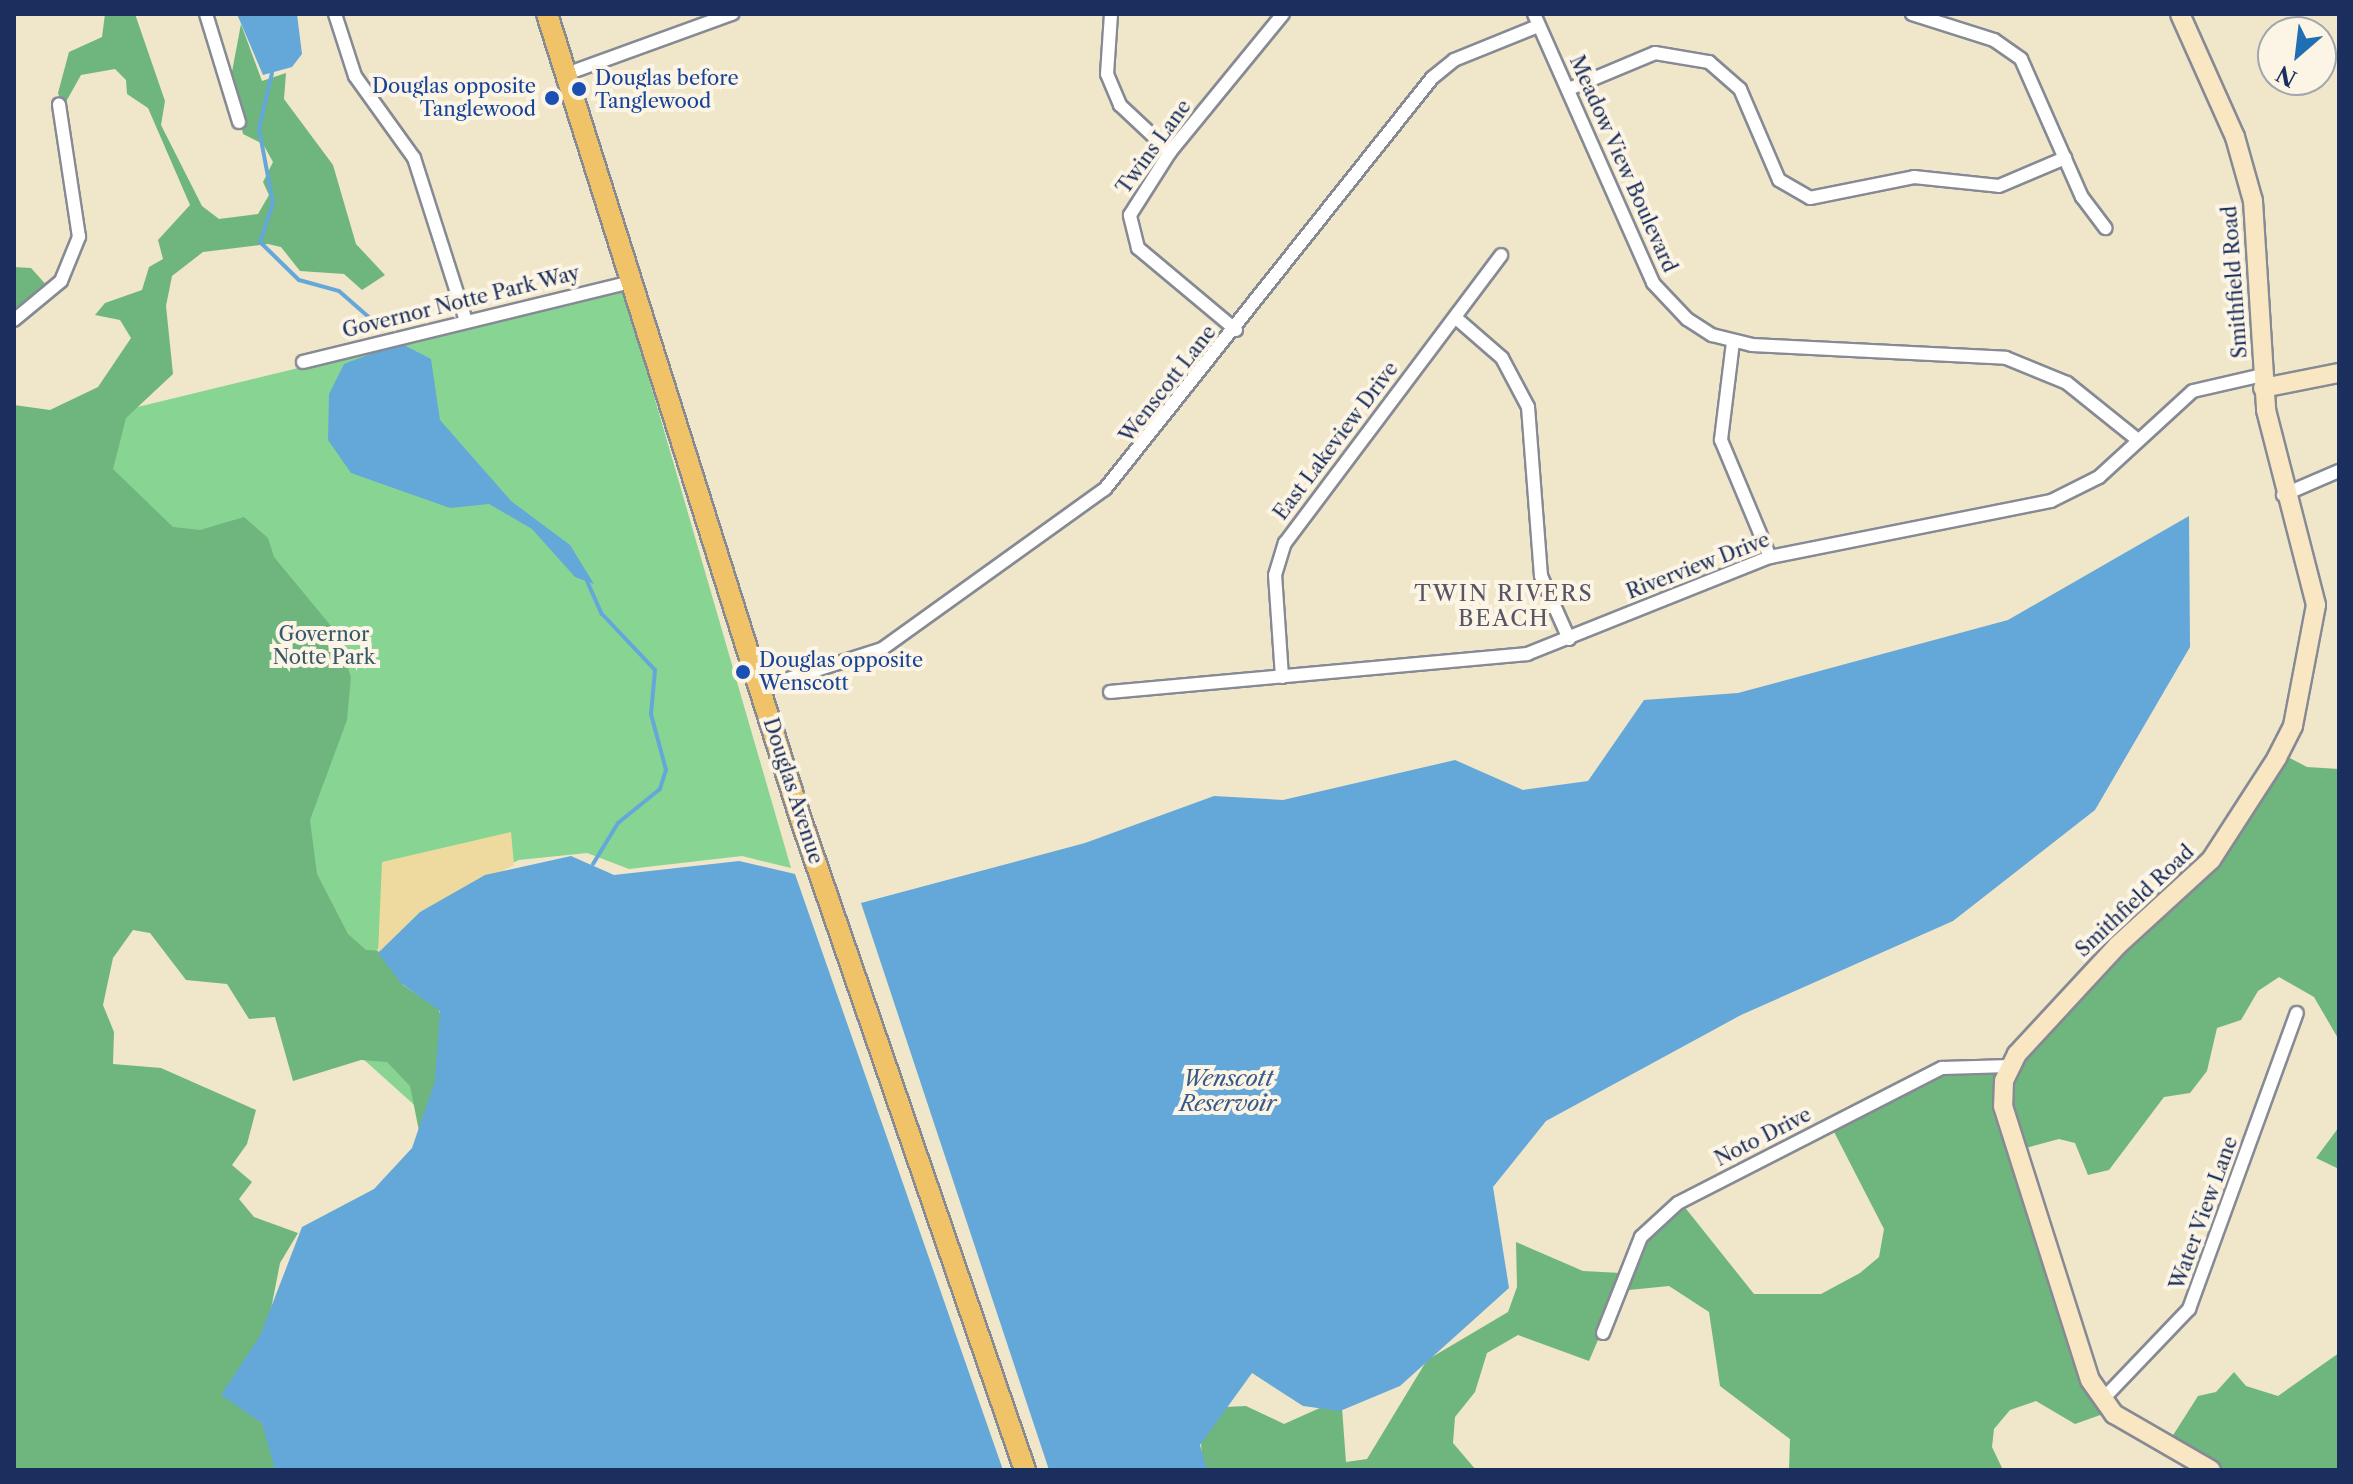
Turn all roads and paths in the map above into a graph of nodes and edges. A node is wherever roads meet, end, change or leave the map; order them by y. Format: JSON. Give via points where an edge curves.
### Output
{"nodes":[{"id":1,"x":206,"y":14,"type":"edge"},
{"id":2,"x":335,"y":14,"type":"edge"},
{"id":3,"x":547,"y":14,"type":"edge"},
{"id":4,"x":732,"y":14,"type":"edge"},
{"id":5,"x":1111,"y":14,"type":"edge"},
{"id":6,"x":1283,"y":14,"type":"edge"},
{"id":7,"x":1912,"y":14,"type":"edge"},
{"id":8,"x":2180,"y":14,"type":"edge"},
{"id":9,"x":710,"y":18,"type":"edge"},
{"id":10,"x":1536,"y":20,"type":"edge"},
{"id":11,"x":566,"y":74,"type":"junction"},
{"id":12,"x":1569,"y":89,"type":"junction"},
{"id":13,"x":59,"y":104,"type":"dead end"},
{"id":14,"x":239,"y":122,"type":"dead end"},
{"id":15,"x":1170,"y":152,"type":"junction"},
{"id":16,"x":2065,"y":158,"type":"junction"},
{"id":17,"x":2105,"y":228,"type":"dead end"},
{"id":18,"x":1501,"y":255,"type":"dead end"},
{"id":19,"x":630,"y":282,"type":"junction"},
{"id":20,"x":465,"y":318,"type":"junction"},
{"id":21,"x":1456,"y":318,"type":"junction"},
{"id":22,"x":14,"y":320,"type":"edge"},
{"id":23,"x":1236,"y":330,"type":"junction"},
{"id":24,"x":1733,"y":342,"type":"junction"},
{"id":25,"x":303,"y":362,"type":"dead end"},
{"id":26,"x":2339,"y":373,"type":"edge"},
{"id":27,"x":2263,"y":382,"type":"junction"},
{"id":28,"x":2138,"y":440,"type":"junction"},
{"id":29,"x":2339,"y":471,"type":"edge"},
{"id":30,"x":2283,"y":495,"type":"junction"},
{"id":31,"x":1770,"y":557,"type":"junction"},
{"id":32,"x":1569,"y":639,"type":"junction"},
{"id":33,"x":1282,"y":677,"type":"junction"},
{"id":34,"x":760,"y":688,"type":"junction"},
{"id":35,"x":1110,"y":692,"type":"dead end"},
{"id":36,"x":2297,"y":1013,"type":"dead end"},
{"id":37,"x":2010,"y":1066,"type":"junction"},
{"id":38,"x":1603,"y":1333,"type":"dead end"},
{"id":39,"x":2102,"y":1400,"type":"junction"},
{"id":40,"x":1025,"y":1470,"type":"edge"},
{"id":41,"x":2211,"y":1470,"type":"edge"}],
"edges":[{"from":1,"to":14,"type":"street"},
{"from":2,"to":20,"type":"street","via":[[355,76],[414,158]]},
{"from":3,"to":11,"type":"main road","name":"Douglas Avenue"},
{"from":4,"to":9,"type":"street"},
{"from":5,"to":15,"type":"street","via":[[1107,74],[1120,105]]},
{"from":6,"to":15,"type":"street","name":"Twins Lane"},
{"from":7,"to":16,"type":"street","via":[[1994,40],[2021,59]]},
{"from":8,"to":27,"type":"street","name":"Smithfield Road","via":[[2235,137],[2253,201]]},
{"from":9,"to":11,"type":"street"},
{"from":10,"to":12,"type":"street","name":"Meadow View Boulevard"},
{"from":10,"to":23,"type":"street","name":"Wenscott Lane","via":[[1454,60],[1432,78]]},
{"from":11,"to":19,"type":"main road","name":"Douglas Avenue"},
{"from":12,"to":16,"type":"street","via":[[1655,53],[1709,62],[1740,89],[1779,180],[1810,198],[1914,177],[1999,186]]},
{"from":12,"to":24,"type":"street","name":"Meadow View Boulevard","via":[[1653,283],[1687,319]]},
{"from":13,"to":22,"type":"street","via":[[79,237],[61,281]]},
{"from":15,"to":23,"type":"street","name":"Twins Lane","via":[[1137,199],[1131,232],[1138,248]]},
{"from":16,"to":17,"type":"street"},
{"from":18,"to":21,"type":"street","name":"East Lakeview Drive"},
{"from":19,"to":20,"type":"street","name":"Governor Notte Park Way"},
{"from":19,"to":34,"type":"main road","name":"Douglas Avenue"},
{"from":20,"to":25,"type":"street","name":"Governor Notte Park Way"},
{"from":21,"to":32,"type":"street","via":[[1502,358],[1524,397],[1541,576]]},
{"from":21,"to":33,"type":"street","name":"East Lakeview Drive","via":[[1285,543],[1275,575]]},
{"from":23,"to":34,"type":"street","name":"Wenscott Lane","via":[[1105,489],[882,649]]},
{"from":24,"to":28,"type":"street","name":"Meadow View Boulevard","via":[[2006,358],[2067,383]]},
{"from":24,"to":31,"type":"street","via":[[1721,440]]},
{"from":26,"to":27,"type":"street"},
{"from":27,"to":28,"type":"street","name":"Riverview Drive","via":[[2193,391]]},
{"from":27,"to":30,"type":"street","name":"Smithfield Road"},
{"from":28,"to":31,"type":"street","name":"Riverview Drive","via":[[2099,477],[2051,501]]},
{"from":29,"to":30,"type":"street"},
{"from":30,"to":37,"type":"street","name":"Smithfield Road","via":[[2316,605],[2293,726],[2211,860],[2070,994]]},
{"from":31,"to":32,"type":"street","name":"Riverview Drive"},
{"from":32,"to":33,"type":"street","name":"Riverview Drive","via":[[1483,661]]},
{"from":33,"to":35,"type":"street","name":"Riverview Drive"},
{"from":34,"to":40,"type":"main road","name":"Douglas Avenue"},
{"from":36,"to":39,"type":"street","name":"Water View Lane","via":[[2189,1309]]},
{"from":37,"to":38,"type":"street","name":"Noto Drive","via":[[1942,1068],[1670,1209],[1641,1237]]},
{"from":37,"to":39,"type":"street","via":[[2004,1081],[2007,1135]]},
{"from":39,"to":41,"type":"street","via":[[2133,1427]]}]}
